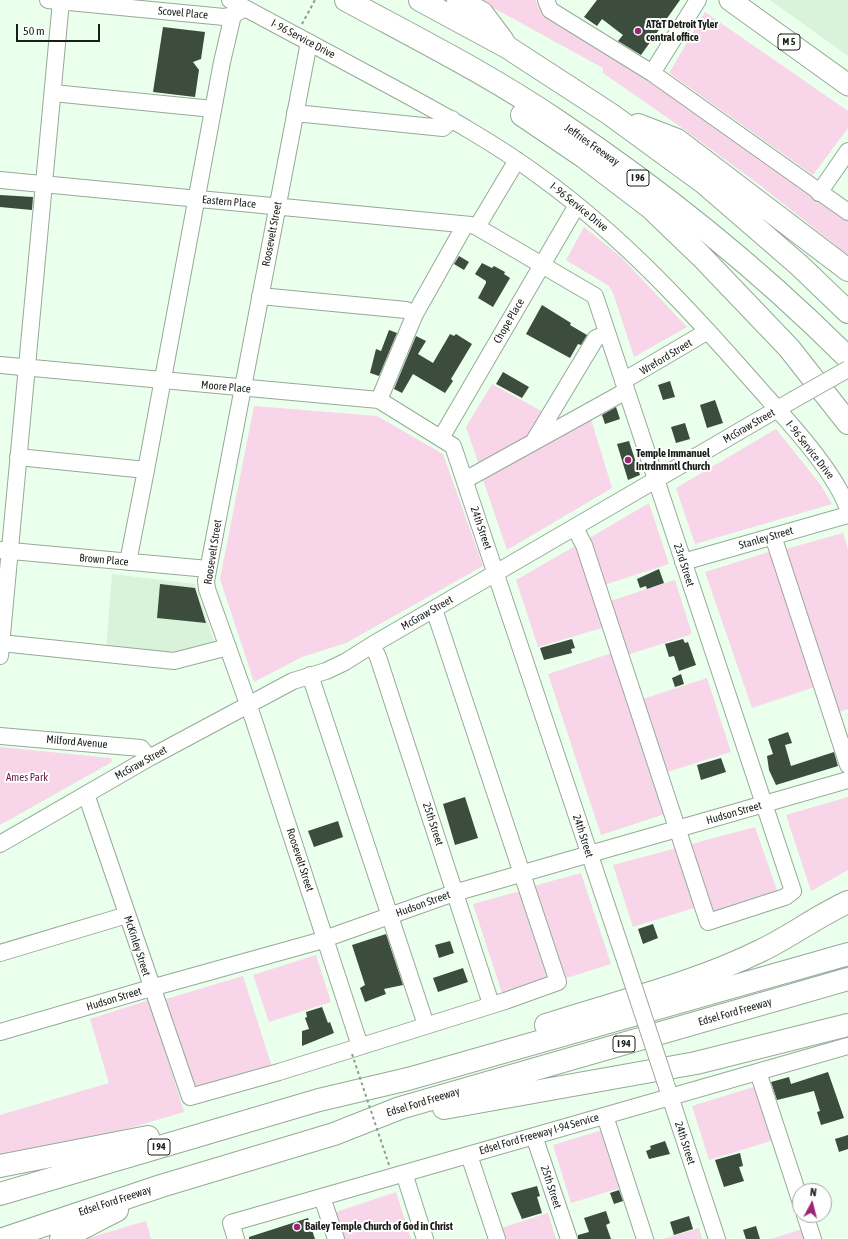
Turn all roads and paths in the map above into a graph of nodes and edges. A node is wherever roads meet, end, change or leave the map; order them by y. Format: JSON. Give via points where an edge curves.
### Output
{"nodes":[{"id":1,"x":315,"y":0,"type":"edge"},
{"id":2,"x":346,"y":0,"type":"edge"},
{"id":3,"x":420,"y":0,"type":"edge"},
{"id":4,"x":458,"y":0,"type":"edge"},
{"id":5,"x":546,"y":0,"type":"edge"},
{"id":6,"x":698,"y":0,"type":"edge"},
{"id":7,"x":730,"y":0,"type":"edge"},
{"id":8,"x":62,"y":1,"type":"edge"},
{"id":9,"x":144,"y":5,"type":"edge"},
{"id":10,"x":236,"y":7,"type":"edge"},
{"id":11,"x":302,"y":24,"type":"dead end"},
{"id":12,"x":404,"y":32,"type":"junction"},
{"id":13,"x":309,"y":42,"type":"junction"},
{"id":14,"x":508,"y":47,"type":"junction"},
{"id":15,"x":652,"y":72,"type":"junction"},
{"id":16,"x":848,"y":85,"type":"edge"},
{"id":17,"x":53,"y":93,"type":"junction"},
{"id":18,"x":213,"y":109,"type":"junction"},
{"id":19,"x":295,"y":113,"type":"junction"},
{"id":20,"x":610,"y":114,"type":"junction"},
{"id":21,"x":452,"y":119,"type":"junction"},
{"id":22,"x":848,"y":151,"type":"edge"},
{"id":23,"x":517,"y":160,"type":"junction"},
{"id":24,"x":0,"y":180,"type":"edge"},
{"id":25,"x":43,"y":184,"type":"junction"},
{"id":26,"x":819,"y":193,"type":"junction"},
{"id":27,"x":196,"y":199,"type":"junction"},
{"id":28,"x":577,"y":205,"type":"junction"},
{"id":29,"x":277,"y":207,"type":"junction"},
{"id":30,"x":848,"y":212,"type":"edge"},
{"id":31,"x":471,"y":226,"type":"junction"},
{"id":32,"x":543,"y":265,"type":"junction"},
{"id":33,"x":848,"y":270,"type":"edge"},
{"id":34,"x":260,"y":296,"type":"junction"},
{"id":35,"x":848,"y":312,"type":"edge"},
{"id":36,"x":415,"y":314,"type":"junction"},
{"id":37,"x":708,"y":331,"type":"junction"},
{"id":38,"x":607,"y":334,"type":"junction"},
{"id":39,"x":848,"y":358,"type":"edge"},
{"id":40,"x":0,"y":365,"type":"edge"},
{"id":41,"x":26,"y":368,"type":"junction"},
{"id":42,"x":848,"y":369,"type":"edge"},
{"id":43,"x":162,"y":381,"type":"junction"},
{"id":44,"x":625,"y":386,"type":"junction"},
{"id":45,"x":243,"y":389,"type":"junction"},
{"id":46,"x":379,"y":400,"type":"junction"},
{"id":47,"x":777,"y":409,"type":"junction"},
{"id":48,"x":848,"y":423,"type":"edge"},
{"id":49,"x":441,"y":438,"type":"junction"},
{"id":50,"x":534,"y":442,"type":"junction"},
{"id":51,"x":18,"y":457,"type":"junction"},
{"id":52,"x":146,"y":470,"type":"junction"},
{"id":53,"x":465,"y":480,"type":"junction"},
{"id":54,"x":656,"y":480,"type":"junction"},
{"id":55,"x":848,"y":508,"type":"edge"},
{"id":56,"x":848,"y":515,"type":"edge"},
{"id":57,"x":575,"y":528,"type":"junction"},
{"id":58,"x":773,"y":536,"type":"junction"},
{"id":59,"x":5,"y":550,"type":"edge"},
{"id":60,"x":128,"y":562,"type":"junction"},
{"id":61,"x":683,"y":562,"type":"junction"},
{"id":62,"x":208,"y":569,"type":"junction"},
{"id":63,"x":496,"y":573,"type":"junction"},
{"id":64,"x":434,"y":609,"type":"junction"},
{"id":65,"x":372,"y":645,"type":"junction"},
{"id":66,"x":228,"y":647,"type":"junction"},
{"id":67,"x":1,"y":649,"type":"edge"},
{"id":68,"x":310,"y":675,"type":"junction"},
{"id":69,"x":248,"y":705,"type":"junction"},
{"id":70,"x":0,"y":736,"type":"edge"},
{"id":71,"x":149,"y":758,"type":"junction"},
{"id":72,"x":848,"y":765,"type":"edge"},
{"id":73,"x":848,"y":780,"type":"edge"},
{"id":74,"x":86,"y":794,"type":"junction"},
{"id":75,"x":764,"y":805,"type":"junction"},
{"id":76,"x":678,"y":829,"type":"junction"},
{"id":77,"x":0,"y":844,"type":"edge"},
{"id":78,"x":590,"y":854,"type":"junction"},
{"id":79,"x":522,"y":874,"type":"junction"},
{"id":80,"x":454,"y":893,"type":"junction"},
{"id":81,"x":847,"y":902,"type":"edge"},
{"id":82,"x":127,"y":915,"type":"junction"},
{"id":83,"x":390,"y":916,"type":"junction"},
{"id":84,"x":326,"y":938,"type":"junction"},
{"id":85,"x":0,"y":953,"type":"edge"},
{"id":86,"x":848,"y":954,"type":"edge"},
{"id":87,"x":848,"y":979,"type":"edge"},
{"id":88,"x":151,"y":988,"type":"junction"},
{"id":89,"x":491,"y":1004,"type":"junction"},
{"id":90,"x":848,"y":1020,"type":"edge"},
{"id":91,"x":426,"y":1025,"type":"junction"},
{"id":92,"x":848,"y":1025,"type":"edge"},
{"id":93,"x":824,"y":1030,"type":"junction"},
{"id":94,"x":0,"y":1032,"type":"edge"},
{"id":95,"x":356,"y":1050,"type":"junction"},
{"id":96,"x":847,"y":1050,"type":"edge"},
{"id":97,"x":758,"y":1072,"type":"junction"},
{"id":98,"x":408,"y":1079,"type":"junction"},
{"id":99,"x":668,"y":1091,"type":"junction"},
{"id":100,"x":319,"y":1100,"type":"junction"},
{"id":101,"x":400,"y":1108,"type":"junction"},
{"id":102,"x":605,"y":1116,"type":"junction"},
{"id":103,"x":534,"y":1136,"type":"junction"},
{"id":104,"x":469,"y":1155,"type":"junction"},
{"id":105,"x":0,"y":1166,"type":"edge"},
{"id":106,"x":397,"y":1170,"type":"junction"},
{"id":107,"x":794,"y":1183,"type":"edge"},
{"id":108,"x":161,"y":1186,"type":"junction"},
{"id":109,"x":0,"y":1194,"type":"edge"},
{"id":110,"x":322,"y":1197,"type":"junction"},
{"id":111,"x":808,"y":1223,"type":"edge"},
{"id":112,"x":3,"y":1239,"type":"edge"},
{"id":113,"x":61,"y":1239,"type":"edge"},
{"id":114,"x":236,"y":1239,"type":"edge"},
{"id":115,"x":336,"y":1239,"type":"edge"},
{"id":116,"x":425,"y":1239,"type":"edge"},
{"id":117,"x":497,"y":1239,"type":"edge"},
{"id":118,"x":568,"y":1239,"type":"edge"},
{"id":119,"x":645,"y":1239,"type":"edge"},
{"id":120,"x":717,"y":1239,"type":"edge"},
{"id":121,"x":813,"y":1239,"type":"edge"}],
"edges":[{"from":1,"to":11,"type":"path"},
{"from":2,"to":12,"type":"highway","name":"Jeffries Freeway","number":"I 96"},
{"from":3,"to":14,"type":"highway"},
{"from":4,"to":14,"type":"highway","via":[[482,14]]},
{"from":5,"to":15,"type":"street","via":[[550,10]]},
{"from":6,"to":15,"type":"street"},
{"from":7,"to":16,"type":"main road","number":"M 5"},
{"from":8,"to":9,"type":"street","name":"Scovel Place"},
{"from":8,"to":17,"type":"street"},
{"from":9,"to":10,"type":"street","name":"Scovel Place","via":[[224,17]]},
{"from":10,"to":13,"type":"street","name":"I- 96 Service Drive"},
{"from":10,"to":18,"type":"street"},
{"from":12,"to":39,"type":"highway","name":"Jeffries Freeway","number":"I 96","via":[[456,59],[558,121],[628,170],[758,274]]},
{"from":12,"to":48,"type":"highway","via":[[450,72],[578,153],[651,208],[789,348]]},
{"from":13,"to":19,"type":"street","name":"Roosevelt Street"},
{"from":13,"to":21,"type":"street","name":"I- 96 Service Drive"},
{"from":14,"to":20,"type":"highway"},
{"from":15,"to":26,"type":"street"},
{"from":17,"to":18,"type":"street"},
{"from":17,"to":25,"type":"street"},
{"from":18,"to":27,"type":"street"},
{"from":19,"to":21,"type":"street","via":[[443,128]]},
{"from":19,"to":29,"type":"street","name":"Roosevelt Street"},
{"from":20,"to":33,"type":"highway","via":[[676,140]]},
{"from":20,"to":35,"type":"highway","via":[[704,182]]},
{"from":21,"to":23,"type":"street","name":"I- 96 Service Drive"},
{"from":22,"to":26,"type":"street"},
{"from":23,"to":28,"type":"street","name":"I- 96 Service Drive"},
{"from":23,"to":31,"type":"street"},
{"from":24,"to":25,"type":"street","name":"Eastern Place"},
{"from":25,"to":27,"type":"street","name":"Eastern Place"},
{"from":25,"to":41,"type":"street"},
{"from":26,"to":30,"type":"street"},
{"from":27,"to":29,"type":"street","name":"Eastern Place"},
{"from":27,"to":43,"type":"street"},
{"from":28,"to":32,"type":"street","name":"Chope Place"},
{"from":28,"to":37,"type":"street","name":"I- 96 Service Drive","via":[[623,244]]},
{"from":29,"to":31,"type":"street","name":"Eastern Place"},
{"from":29,"to":34,"type":"street","name":"Roosevelt Street"},
{"from":31,"to":32,"type":"street","name":"Eastern Place"},
{"from":31,"to":36,"type":"street"},
{"from":32,"to":38,"type":"street","name":"23rd Street","via":[[595,296]]},
{"from":32,"to":49,"type":"street","name":"Chope Place"},
{"from":34,"to":36,"type":"street","via":[[406,310]]},
{"from":34,"to":45,"type":"street","name":"Roosevelt Street"},
{"from":36,"to":46,"type":"street"},
{"from":37,"to":44,"type":"street","name":"Wreford Street"},
{"from":37,"to":47,"type":"street","name":"I- 96 Service Drive"},
{"from":38,"to":44,"type":"street","name":"23rd Street"},
{"from":38,"to":50,"type":"street","via":[[596,338]]},
{"from":40,"to":41,"type":"street","name":"Moore Place"},
{"from":41,"to":43,"type":"street","name":"Moore Place"},
{"from":41,"to":51,"type":"street"},
{"from":42,"to":47,"type":"street","name":"McGraw Street","bridge":true},
{"from":43,"to":45,"type":"street","name":"Moore Place"},
{"from":43,"to":52,"type":"street"},
{"from":44,"to":50,"type":"street","name":"Wreford Street"},
{"from":44,"to":54,"type":"street","name":"23rd Street"},
{"from":45,"to":46,"type":"street","name":"Moore Place"},
{"from":45,"to":62,"type":"street","name":"Roosevelt Street"},
{"from":46,"to":49,"type":"street","name":"Moore Place"},
{"from":47,"to":54,"type":"street","name":"McGraw Street"},
{"from":47,"to":55,"type":"street","name":"I- 96 Service Drive","via":[[832,478]]},
{"from":49,"to":53,"type":"street","name":"24th Street","via":[[453,446]]},
{"from":50,"to":53,"type":"street","name":"Wreford Street"},
{"from":51,"to":52,"type":"street"},
{"from":51,"to":59,"type":"street"},
{"from":52,"to":60,"type":"street"},
{"from":53,"to":63,"type":"street","name":"24th Street"},
{"from":54,"to":57,"type":"street","name":"McGraw Street"},
{"from":54,"to":61,"type":"street","name":"23rd Street"},
{"from":56,"to":58,"type":"street","name":"Stanley Street"},
{"from":57,"to":63,"type":"street","name":"McGraw Street"},
{"from":57,"to":76,"type":"street","via":[[584,545]]},
{"from":58,"to":61,"type":"street","name":"Stanley Street"},
{"from":58,"to":72,"type":"street"},
{"from":59,"to":60,"type":"street","name":"Brown Place"},
{"from":59,"to":67,"type":"street"},
{"from":60,"to":62,"type":"street","name":"Brown Place"},
{"from":61,"to":75,"type":"street","name":"23rd Street"},
{"from":62,"to":66,"type":"street","name":"Roosevelt Street","via":[[206,589]]},
{"from":63,"to":64,"type":"street","name":"McGraw Street"},
{"from":63,"to":78,"type":"street","name":"24th Street"},
{"from":64,"to":65,"type":"street","name":"McGraw Street"},
{"from":64,"to":79,"type":"street"},
{"from":65,"to":68,"type":"street","name":"McGraw Street","via":[[345,662]]},
{"from":65,"to":80,"type":"street","name":"25th Street"},
{"from":66,"to":67,"type":"street","via":[[174,661]]},
{"from":66,"to":69,"type":"street","name":"Roosevelt Street"},
{"from":68,"to":69,"type":"street","name":"McGraw Street","via":[[293,681]]},
{"from":68,"to":83,"type":"street"},
{"from":69,"to":71,"type":"street","name":"McGraw Street"},
{"from":69,"to":84,"type":"street","name":"Roosevelt Street"},
{"from":70,"to":71,"type":"street","name":"Milford Avenue","via":[[140,748]]},
{"from":71,"to":74,"type":"street","name":"McGraw Street"},
{"from":73,"to":75,"type":"street","name":"Hudson Street"},
{"from":74,"to":77,"type":"street","name":"McGraw Street"},
{"from":74,"to":82,"type":"street","name":"McKinley Street"},
{"from":75,"to":76,"type":"street","name":"Hudson Street"},
{"from":75,"to":76,"type":"street","name":"23rd Street","via":[[792,891],[786,897],[708,922]]},
{"from":76,"to":78,"type":"street","name":"Hudson Street"},
{"from":78,"to":79,"type":"street","name":"Hudson Street"},
{"from":78,"to":99,"type":"street","name":"24th Street","bridge":true},
{"from":79,"to":80,"type":"street","name":"Hudson Street"},
{"from":79,"to":89,"type":"street","via":[[558,982]]},
{"from":80,"to":83,"type":"street","name":"Hudson Street"},
{"from":80,"to":89,"type":"street","name":"25th Street"},
{"from":81,"to":98,"type":"highway","via":[[740,960],[648,993],[483,1046]]},
{"from":82,"to":85,"type":"street"},
{"from":82,"to":88,"type":"street","name":"McKinley Street"},
{"from":83,"to":84,"type":"street","name":"Hudson Street"},
{"from":83,"to":91,"type":"street"},
{"from":84,"to":88,"type":"street","name":"Hudson Street"},
{"from":84,"to":95,"type":"street","name":"Roosevelt Street"},
{"from":86,"to":98,"type":"highway","number":"I 94"},
{"from":87,"to":101,"type":"highway","name":"Edsel Ford Freeway","number":"I 94"},
{"from":88,"to":94,"type":"street","name":"Hudson Street"},
{"from":88,"to":95,"type":"street","name":"McKinley Street","via":[[190,1097]]},
{"from":89,"to":91,"type":"street"},
{"from":90,"to":93,"type":"highway"},
{"from":91,"to":95,"type":"street"},
{"from":92,"to":93,"type":"highway"},
{"from":93,"to":101,"type":"highway","via":[[785,1042],[638,1074],[432,1110]]},
{"from":95,"to":106,"type":"path","bridge":true},
{"from":96,"to":97,"type":"street","name":"Edsel Ford Freeway I-94 Service"},
{"from":97,"to":99,"type":"street","name":"Edsel Ford Freeway I-94 Service"},
{"from":97,"to":107,"type":"street"},
{"from":98,"to":100,"type":"highway","number":"I 94"},
{"from":99,"to":102,"type":"street","name":"Edsel Ford Freeway I-94 Service"},
{"from":99,"to":120,"type":"street","name":"24th Street"},
{"from":100,"to":105,"type":"highway"},
{"from":100,"to":109,"type":"highway","number":"I 94"},
{"from":101,"to":108,"type":"highway","name":"Edsel Ford Freeway","number":"I 94","via":[[334,1134]]},
{"from":102,"to":103,"type":"street","name":"Edsel Ford Freeway I-94 Service"},
{"from":102,"to":119,"type":"street"},
{"from":103,"to":104,"type":"street","name":"Edsel Ford Freeway I-94 Service"},
{"from":103,"to":118,"type":"street","name":"25th Street"},
{"from":104,"to":106,"type":"street","name":"Edsel Ford Freeway I-94 Service"},
{"from":104,"to":117,"type":"street"},
{"from":106,"to":110,"type":"street","name":"Edsel Ford Freeway I-94 Service"},
{"from":106,"to":116,"type":"street"},
{"from":108,"to":112,"type":"highway","name":"Edsel Ford Freeway","number":"I 94"},
{"from":108,"to":113,"type":"highway"},
{"from":110,"to":114,"type":"street","name":"Edsel Ford Freeway I-94 Service","via":[[231,1223]]},
{"from":110,"to":115,"type":"street"},
{"from":111,"to":121,"type":"street"}]}
